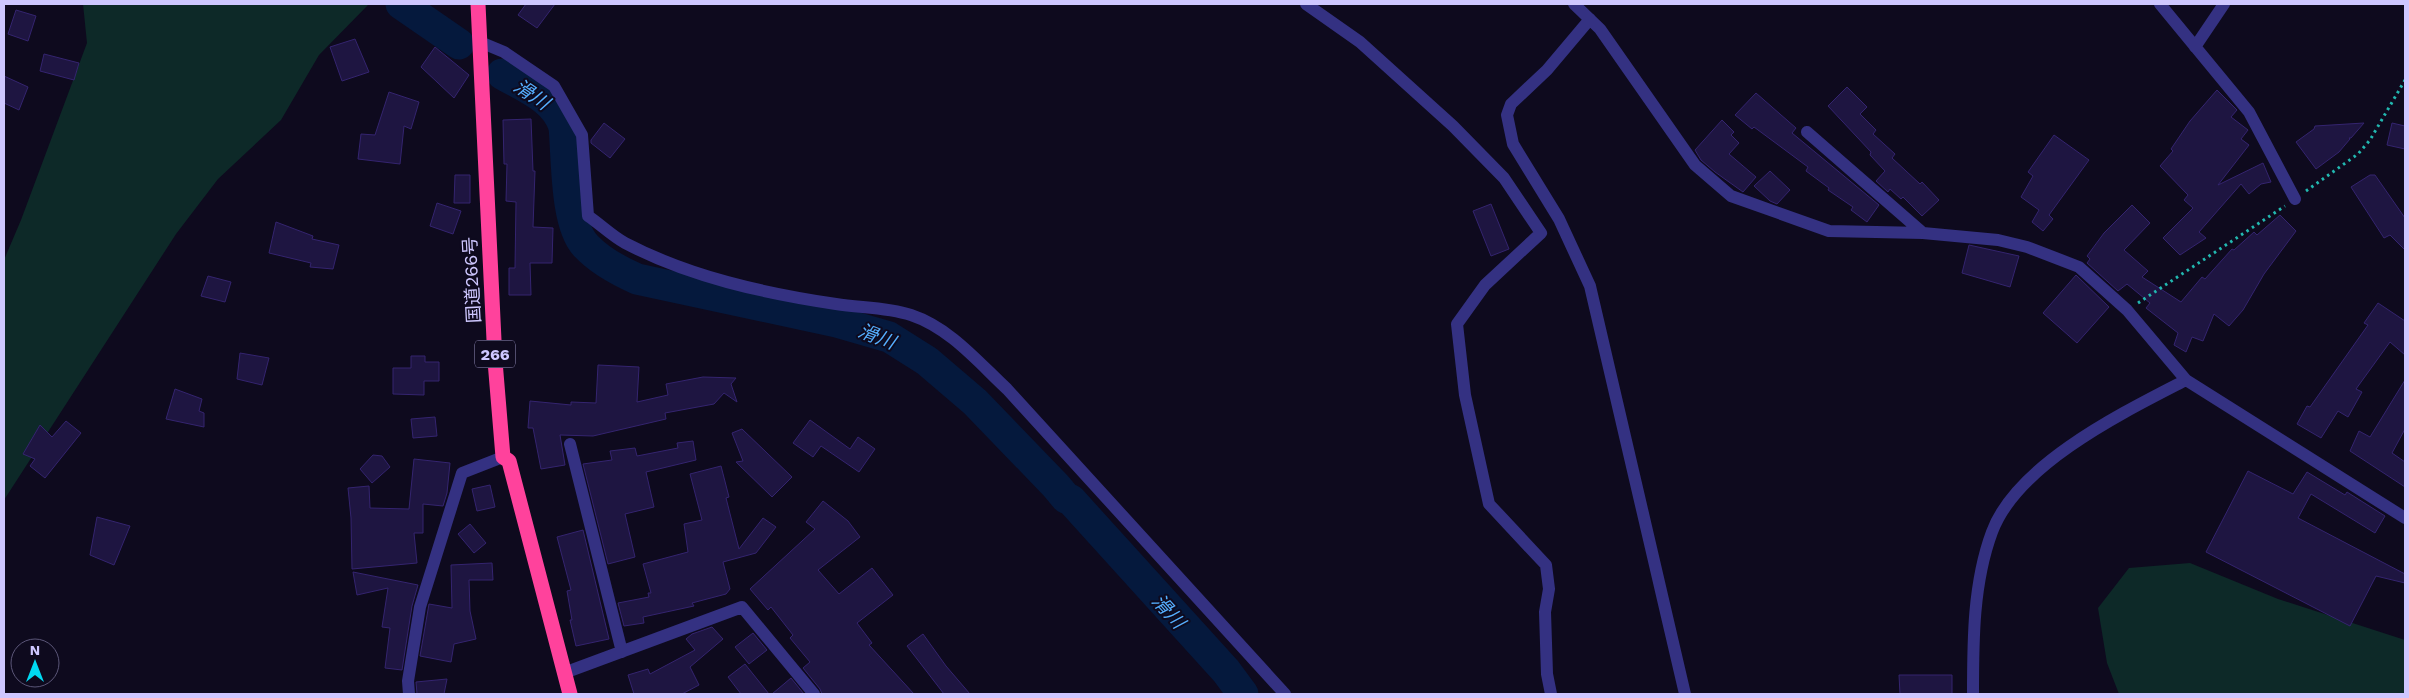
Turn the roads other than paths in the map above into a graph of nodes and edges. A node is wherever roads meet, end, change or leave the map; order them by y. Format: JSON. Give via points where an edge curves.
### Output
{"nodes":[{"id":1,"x":478,"y":4,"type":"edge"},
{"id":2,"x":1306,"y":4,"type":"edge"},
{"id":3,"x":1574,"y":4,"type":"edge"},
{"id":4,"x":2160,"y":4,"type":"edge"},
{"id":5,"x":2224,"y":4,"type":"edge"},
{"id":6,"x":1590,"y":19,"type":"junction"},
{"id":7,"x":480,"y":42,"type":"junction"},
{"id":8,"x":2195,"y":47,"type":"junction"},
{"id":9,"x":1807,"y":132,"type":"dead end"},
{"id":10,"x":2295,"y":199,"type":"road end"},
{"id":11,"x":1923,"y":233,"type":"junction"},
{"id":12,"x":2186,"y":380,"type":"junction"},
{"id":13,"x":570,"y":444,"type":"dead end"},
{"id":14,"x":503,"y":457,"type":"junction"},
{"id":15,"x":2405,"y":518,"type":"edge"},
{"id":16,"x":622,"y":652,"type":"junction"},
{"id":17,"x":564,"y":673,"type":"junction"},
{"id":18,"x":409,"y":694,"type":"edge"},
{"id":19,"x":570,"y":694,"type":"edge"},
{"id":20,"x":814,"y":694,"type":"edge"},
{"id":21,"x":1285,"y":694,"type":"edge"},
{"id":22,"x":1551,"y":694,"type":"edge"},
{"id":23,"x":1685,"y":694,"type":"edge"},
{"id":24,"x":1973,"y":694,"type":"edge"}],
"edges":[{"from":1,"to":7,"type":"highway","name":"国道266号","number":"266"},
{"from":2,"to":22,"type":"street","via":[[1360,42],[1453,126],[1504,178],[1541,233],[1485,285],[1457,324],[1466,395],[1490,504],[1546,565],[1549,589],[1545,612],[1547,674]]},
{"from":3,"to":6,"type":"street"},
{"from":4,"to":8,"type":"street"},
{"from":5,"to":8,"type":"street"},
{"from":6,"to":11,"type":"street","via":[[1695,165],[1731,196],[1829,231]]},
{"from":6,"to":23,"type":"street","via":[[1547,70],[1511,104],[1507,115],[1513,144],[1559,219],[1590,286]]},
{"from":7,"to":14,"type":"highway","name":"国道266号","number":"266","via":[[495,361]]},
{"from":7,"to":21,"type":"street","via":[[504,52],[554,86],[582,135],[588,216],[623,242],[688,271],[728,282],[821,302],[882,308],[912,315],[958,342],[1007,389]]},
{"from":8,"to":10,"type":"street","via":[[2249,112]]},
{"from":9,"to":11,"type":"street"},
{"from":11,"to":12,"type":"street","via":[[1998,240],[2079,267],[2127,310]]},
{"from":12,"to":15,"type":"street"},
{"from":12,"to":24,"type":"street","via":[[2118,415],[2046,464],[2008,502],[1992,531],[1981,572],[1973,638]]},
{"from":13,"to":16,"type":"street"},
{"from":14,"to":17,"type":"highway","name":"国道266号","number":"266","via":[[509,461]]},
{"from":14,"to":18,"type":"street","via":[[462,473],[420,607],[408,681]]},
{"from":16,"to":17,"type":"street"},
{"from":16,"to":20,"type":"street","via":[[742,607]]},
{"from":17,"to":19,"type":"highway","name":"国道266号","number":"266"}]}
